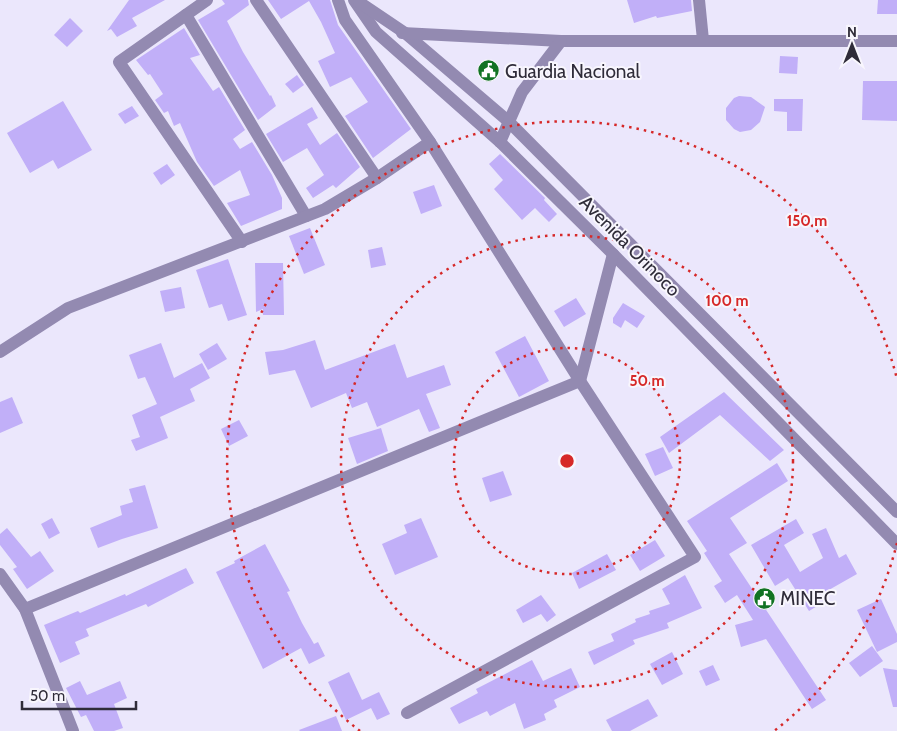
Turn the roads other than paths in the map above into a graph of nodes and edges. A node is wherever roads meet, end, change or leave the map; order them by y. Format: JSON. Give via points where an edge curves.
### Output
{"nodes":[{"id":1,"x":207,"y":0,"type":"edge"},
{"id":2,"x":256,"y":0,"type":"edge"},
{"id":3,"x":338,"y":0,"type":"edge"},
{"id":4,"x":355,"y":0,"type":"edge"},
{"id":5,"x":700,"y":0,"type":"edge"},
{"id":6,"x":186,"y":15,"type":"junction"},
{"id":7,"x":376,"y":32,"type":"junction"},
{"id":8,"x":405,"y":33,"type":"junction"},
{"id":9,"x":703,"y":40,"type":"junction"},
{"id":10,"x":561,"y":41,"type":"junction"},
{"id":11,"x":897,"y":41,"type":"edge"},
{"id":12,"x":508,"y":121,"type":"junction"},
{"id":13,"x":430,"y":142,"type":"junction"},
{"id":14,"x":500,"y":142,"type":"junction"},
{"id":15,"x":377,"y":178,"type":"junction"},
{"id":16,"x":306,"y":216,"type":"junction"},
{"id":17,"x":242,"y":242,"type":"junction"},
{"id":18,"x":613,"y":254,"type":"junction"},
{"id":19,"x":0,"y":352,"type":"edge"},
{"id":20,"x":580,"y":381,"type":"junction"},
{"id":21,"x":897,"y":512,"type":"edge"},
{"id":22,"x":897,"y":544,"type":"edge"},
{"id":23,"x":0,"y":574,"type":"edge"},
{"id":24,"x":25,"y":609,"type":"junction"},
{"id":25,"x":408,"y":713,"type":"dead end"},
{"id":26,"x":73,"y":731,"type":"edge"}],
"edges":[{"from":1,"to":6,"type":"street"},
{"from":2,"to":15,"type":"street"},
{"from":3,"to":13,"type":"street","via":[[345,20]]},
{"from":4,"to":7,"type":"street","name":"Avenida Orinoco"},
{"from":4,"to":8,"type":"street","name":"Avenida Orinoco"},
{"from":5,"to":9,"type":"street"},
{"from":6,"to":16,"type":"street"},
{"from":6,"to":17,"type":"street","via":[[119,62]]},
{"from":7,"to":8,"type":"street"},
{"from":7,"to":14,"type":"street","name":"Avenida Orinoco"},
{"from":8,"to":10,"type":"street"},
{"from":8,"to":12,"type":"street","name":"Avenida Orinoco"},
{"from":9,"to":10,"type":"street"},
{"from":9,"to":11,"type":"street"},
{"from":10,"to":12,"type":"street","via":[[522,92]]},
{"from":12,"to":14,"type":"street"},
{"from":12,"to":21,"type":"street","name":"Avenida Orinoco"},
{"from":13,"to":15,"type":"street"},
{"from":13,"to":20,"type":"street"},
{"from":14,"to":18,"type":"street","name":"Avenida Orinoco"},
{"from":15,"to":16,"type":"street","via":[[326,209]]},
{"from":16,"to":17,"type":"street"},
{"from":17,"to":19,"type":"street","via":[[68,308]]},
{"from":18,"to":20,"type":"street"},
{"from":18,"to":22,"type":"street","name":"Avenida Orinoco"},
{"from":20,"to":24,"type":"street"},
{"from":20,"to":25,"type":"street","via":[[695,557]]},
{"from":23,"to":24,"type":"street"},
{"from":24,"to":26,"type":"street"}]}
